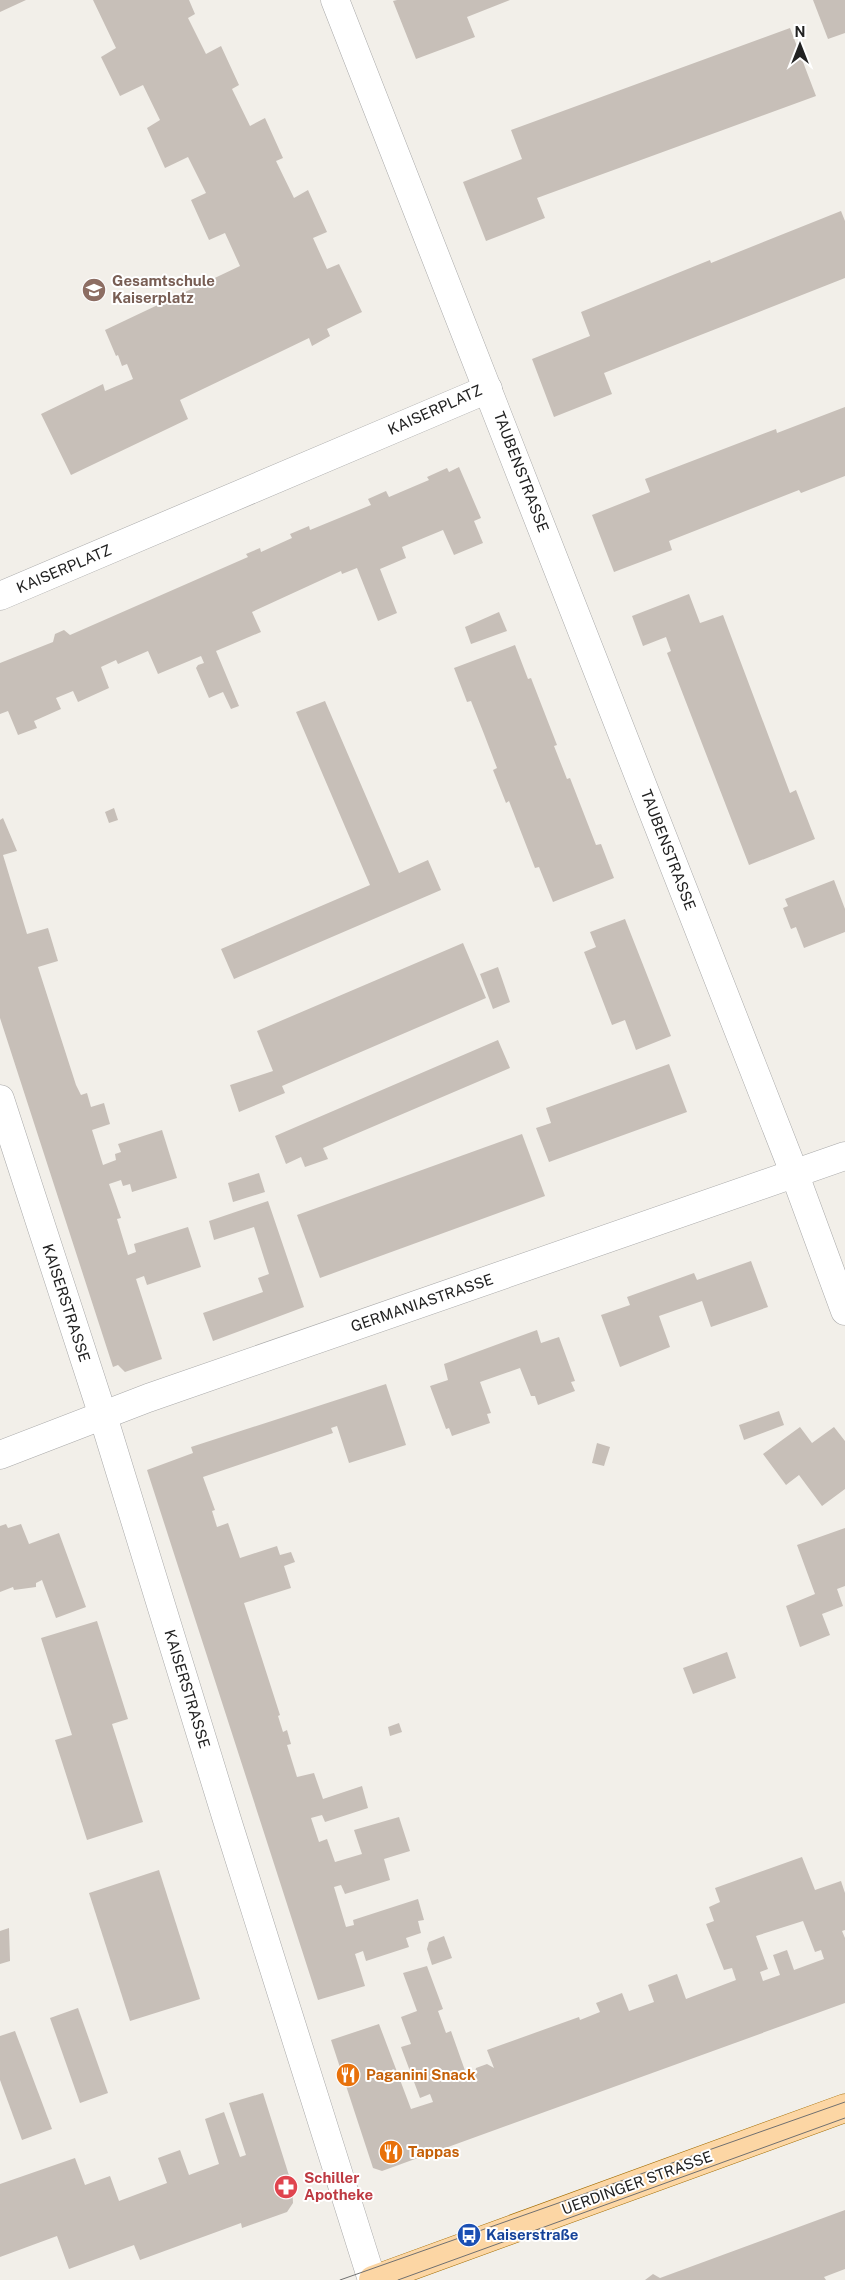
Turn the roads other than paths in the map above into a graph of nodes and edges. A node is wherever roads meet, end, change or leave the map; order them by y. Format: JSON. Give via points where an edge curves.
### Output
{"nodes":[{"id":1,"x":335,"y":0,"type":"edge"},
{"id":2,"x":488,"y":389,"type":"junction"},
{"id":3,"x":0,"y":596,"type":"edge"},
{"id":4,"x":0,"y":1099,"type":"edge"},
{"id":5,"x":845,"y":1156,"type":"edge"},
{"id":6,"x":795,"y":1174,"type":"junction"},
{"id":7,"x":845,"y":1311,"type":"edge"},
{"id":8,"x":103,"y":1416,"type":"junction"},
{"id":9,"x":0,"y":1455,"type":"edge"},
{"id":10,"x":845,"y":2108,"type":"edge"},
{"id":11,"x":372,"y":2280,"type":"edge"}],
"edges":[{"from":1,"to":2,"type":"street","name":"KAISERPLATZ"},
{"from":2,"to":3,"type":"street","name":"KAISERPLATZ"},
{"from":2,"to":6,"type":"street","name":"TAUBENSTRASSE"},
{"from":4,"to":8,"type":"street","name":"KAISERSTRASSE"},
{"from":5,"to":6,"type":"street","name":"GERMANIASTRASSE"},
{"from":6,"to":7,"type":"street","name":"TAUBENSTRASSE"},
{"from":6,"to":8,"type":"street","name":"GERMANIASTRASSE"},
{"from":8,"to":9,"type":"street","name":"GERMANIASTRASSE"},
{"from":8,"to":11,"type":"street","name":"KAISERSTRASSE"},
{"from":10,"to":11,"type":"main road","name":"UERDINGER STRASSE"}]}
